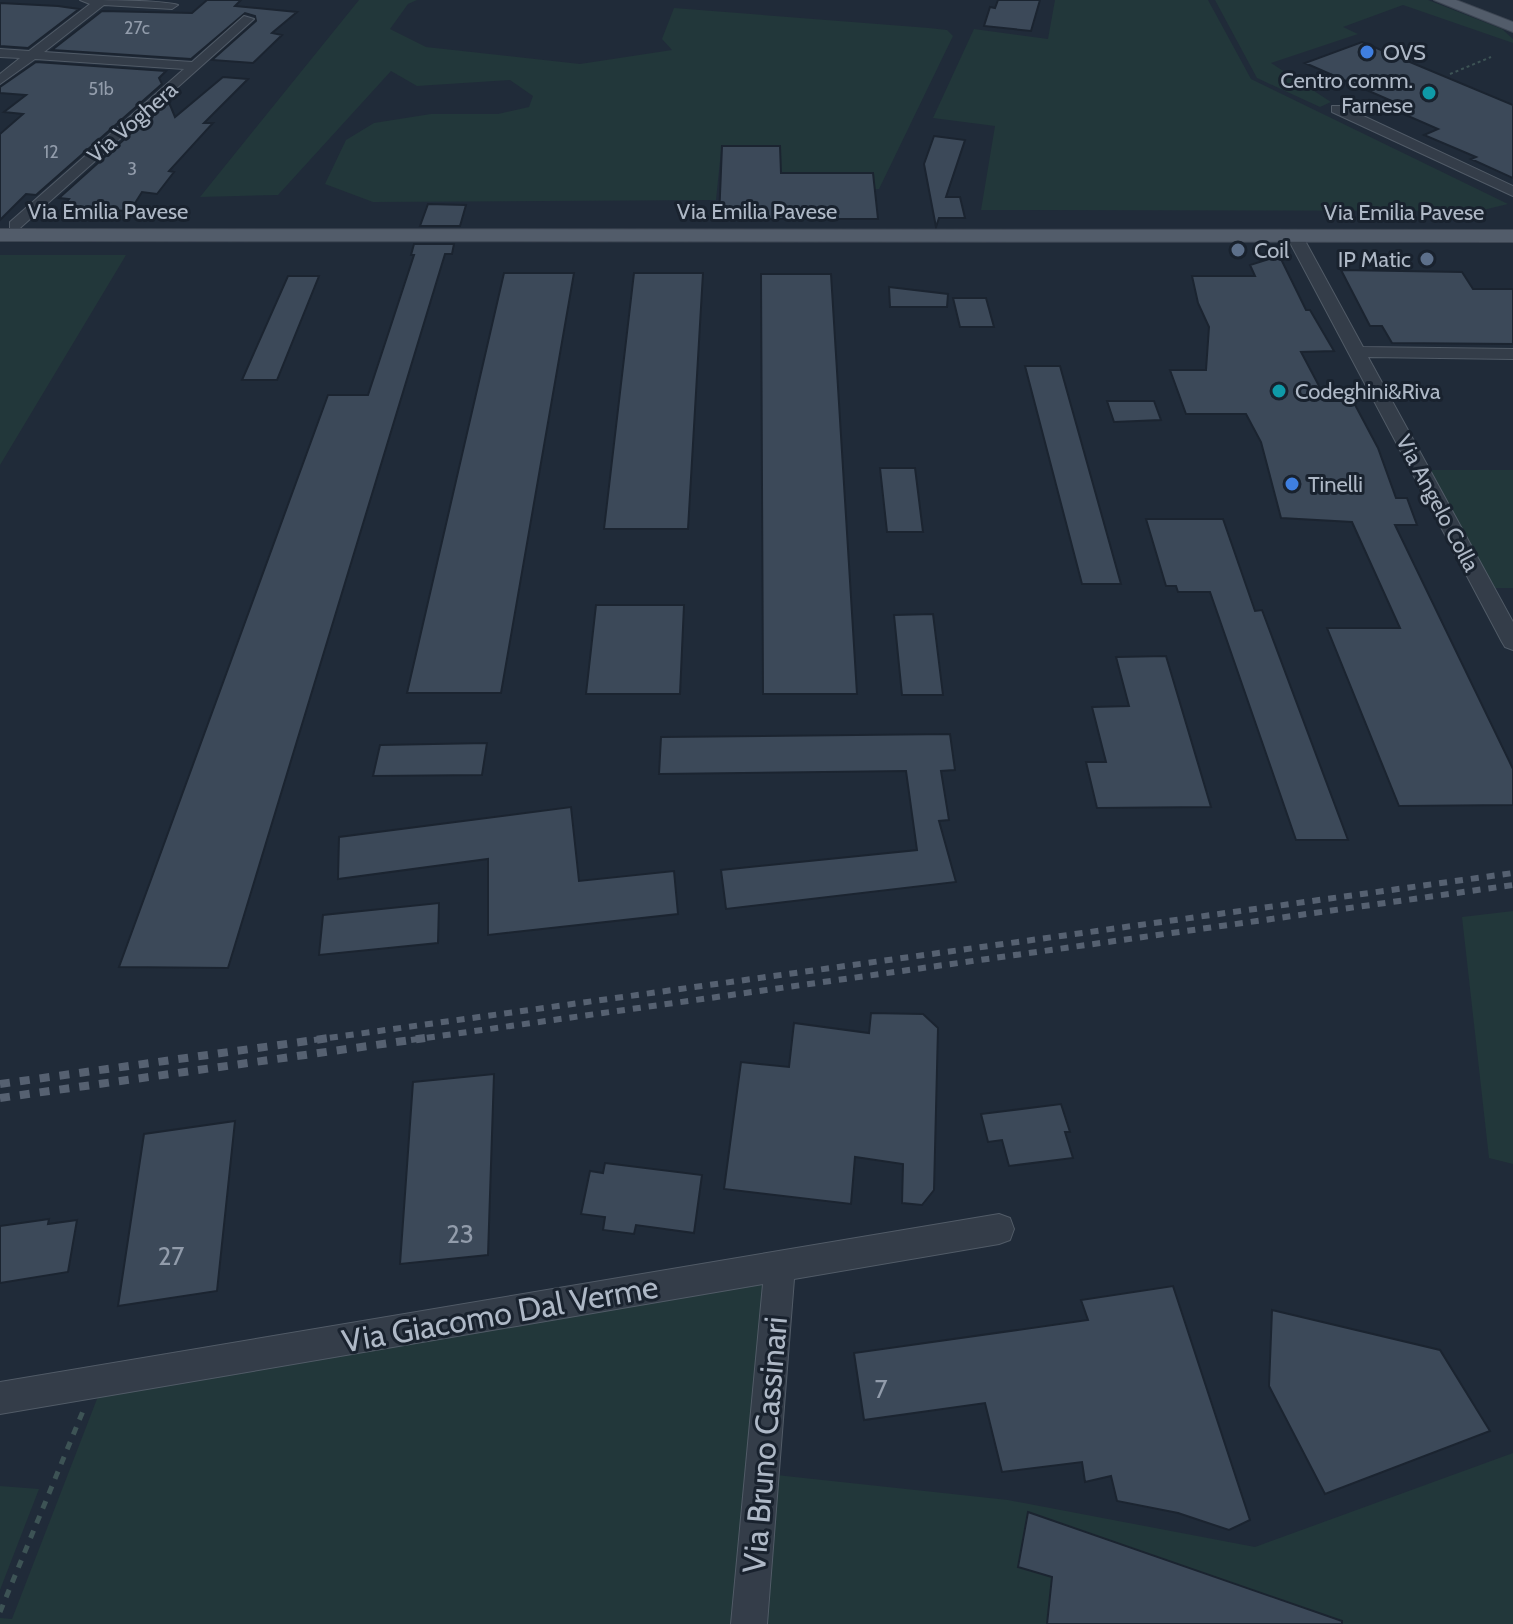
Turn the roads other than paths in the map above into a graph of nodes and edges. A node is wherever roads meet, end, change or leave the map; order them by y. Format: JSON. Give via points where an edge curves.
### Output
{"nodes":[{"id":1,"x":84,"y":0,"type":"edge"},
{"id":2,"x":102,"y":0,"type":"edge"},
{"id":3,"x":1442,"y":0,"type":"edge"},
{"id":4,"x":1462,"y":0,"type":"edge"},
{"id":5,"x":172,"y":5,"type":"dead end"},
{"id":6,"x":248,"y":19,"type":"dead end"},
{"id":7,"x":1513,"y":25,"type":"edge"},
{"id":8,"x":0,"y":53,"type":"edge"},
{"id":9,"x":32,"y":55,"type":"junction"},
{"id":10,"x":195,"y":66,"type":"junction"},
{"id":11,"x":0,"y":80,"type":"edge"},
{"id":12,"x":1337,"y":109,"type":"dead end"},
{"id":13,"x":1513,"y":192,"type":"edge"},
{"id":14,"x":1513,"y":227,"type":"edge"},
{"id":15,"x":5,"y":228,"type":"edge"},
{"id":16,"x":1513,"y":236,"type":"edge"},
{"id":17,"x":1295,"y":237,"type":"junction"},
{"id":18,"x":1358,"y":352,"type":"junction"},
{"id":19,"x":1513,"y":354,"type":"edge"},
{"id":20,"x":1486,"y":595,"type":"junction"},
{"id":21,"x":1513,"y":595,"type":"edge"},
{"id":22,"x":1513,"y":642,"type":"edge"},
{"id":23,"x":999,"y":1229,"type":"dead end"},
{"id":24,"x":780,"y":1267,"type":"junction"},
{"id":25,"x":0,"y":1398,"type":"edge"},
{"id":26,"x":749,"y":1624,"type":"edge"}],
"edges":[{"from":1,"to":2,"type":"street"},
{"from":2,"to":5,"type":"street"},
{"from":2,"to":9,"type":"street"},
{"from":3,"to":7,"type":"main road"},
{"from":4,"to":7,"type":"main road"},
{"from":6,"to":10,"type":"street","name":"Via Voghera"},
{"from":8,"to":9,"type":"street"},
{"from":9,"to":10,"type":"street"},
{"from":9,"to":11,"type":"street"},
{"from":10,"to":15,"type":"street","name":"Via Voghera"},
{"from":12,"to":13,"type":"street"},
{"from":14,"to":15,"type":"main road","name":"Via Emilia Pavese"},
{"from":15,"to":17,"type":"main road","name":"Via Emilia Pavese"},
{"from":16,"to":17,"type":"main road","name":"Via Emilia Pavese"},
{"from":17,"to":18,"type":"street","name":"Via Angelo Colla"},
{"from":18,"to":19,"type":"street"},
{"from":18,"to":20,"type":"street","name":"Via Angelo Colla"},
{"from":20,"to":21,"type":"street"},
{"from":20,"to":22,"type":"street","name":"Via Angelo Colla"},
{"from":23,"to":24,"type":"street","name":"Via Giacomo Dal Verme"},
{"from":24,"to":25,"type":"street","name":"Via Giacomo Dal Verme"},
{"from":24,"to":26,"type":"street","name":"Via Bruno Cassinari"}]}
